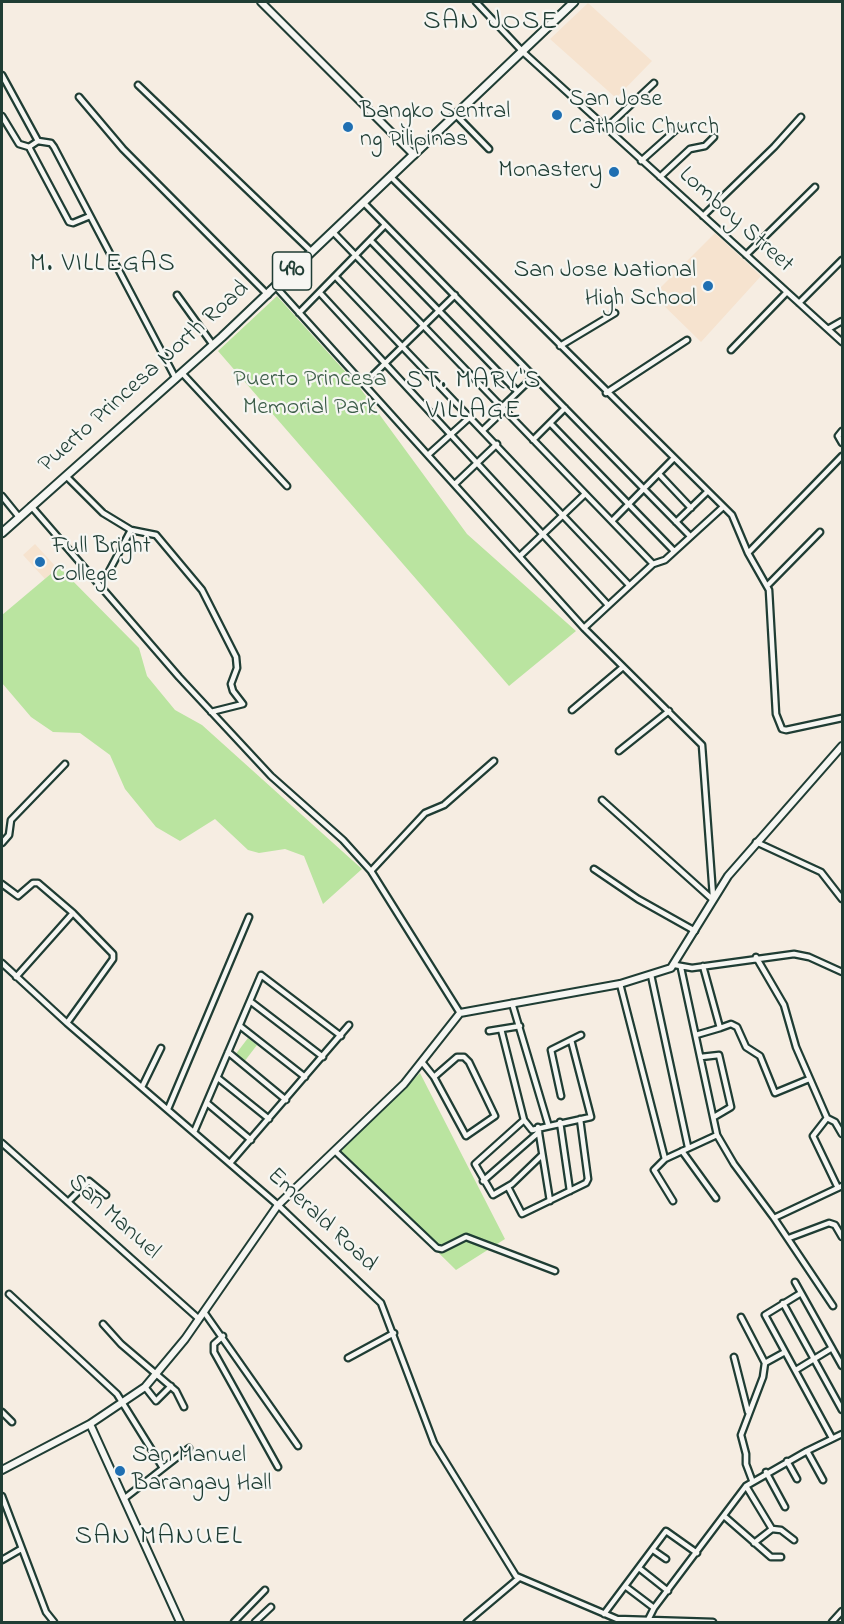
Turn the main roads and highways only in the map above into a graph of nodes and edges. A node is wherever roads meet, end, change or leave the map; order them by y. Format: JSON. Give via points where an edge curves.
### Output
{"nodes":[{"id":1,"x":574,"y":2,"type":"edge"},
{"id":2,"x":2,"y":533,"type":"edge"}],
"edges":[{"from":1,"to":2,"type":"main road","name":"Puerto Princesa North Road","number":"490","via":[[268,295]]}]}
